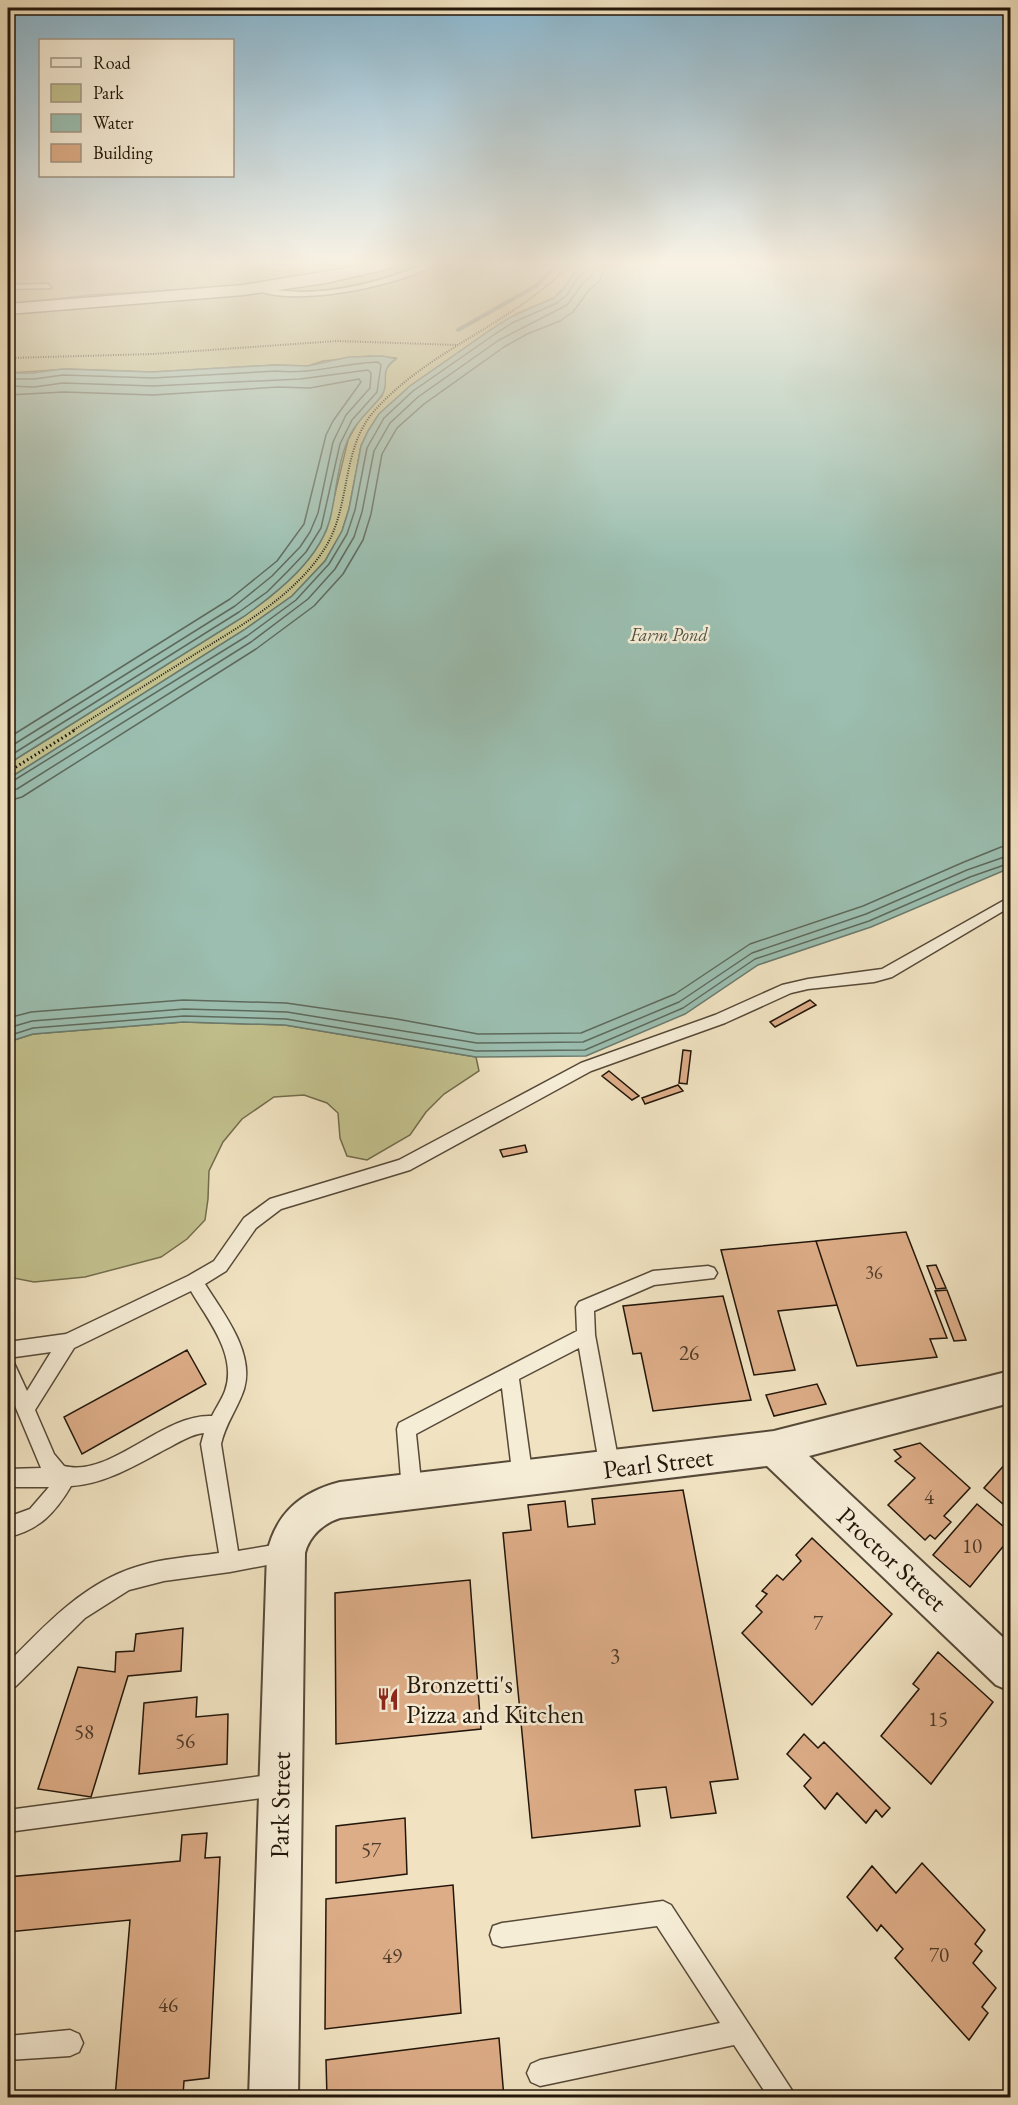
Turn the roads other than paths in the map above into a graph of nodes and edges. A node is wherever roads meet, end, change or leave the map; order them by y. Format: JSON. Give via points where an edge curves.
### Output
{"nodes":[{"id":1,"x":1011,"y":901,"type":"edge"},
{"id":2,"x":708,"y":1273,"type":"dead end"},
{"id":3,"x":194,"y":1281,"type":"junction"},
{"id":4,"x":586,"y":1335,"type":"junction"},
{"id":5,"x":68,"y":1342,"type":"junction"},
{"id":6,"x":8,"y":1350,"type":"edge"},
{"id":7,"x":8,"y":1369,"type":"edge"},
{"id":8,"x":509,"y":1374,"type":"junction"},
{"id":9,"x":1011,"y":1387,"type":"edge"},
{"id":10,"x":25,"y":1410,"type":"junction"},
{"id":11,"x":217,"y":1425,"type":"junction"},
{"id":12,"x":774,"y":1448,"type":"junction"},
{"id":13,"x":610,"y":1469,"type":"junction"},
{"id":14,"x":65,"y":1477,"type":"junction"},
{"id":15,"x":8,"y":1478,"type":"edge"},
{"id":16,"x":523,"y":1479,"type":"junction"},
{"id":17,"x":412,"y":1491,"type":"junction"},
{"id":18,"x":8,"y":1527,"type":"edge"},
{"id":19,"x":295,"y":1535,"type":"junction"},
{"id":20,"x":230,"y":1562,"type":"junction"},
{"id":21,"x":1011,"y":1671,"type":"edge"},
{"id":22,"x":8,"y":1678,"type":"edge"},
{"id":23,"x":280,"y":1784,"type":"junction"},
{"id":24,"x":8,"y":1821,"type":"edge"},
{"id":25,"x":502,"y":1935,"type":"dead end"},
{"id":26,"x":740,"y":2031,"type":"junction"},
{"id":27,"x":70,"y":2043,"type":"dead end"},
{"id":28,"x":8,"y":2048,"type":"edge"},
{"id":29,"x":540,"y":2073,"type":"dead end"},
{"id":30,"x":273,"y":2097,"type":"edge"},
{"id":31,"x":784,"y":2097,"type":"edge"}],
"edges":[{"from":1,"to":3,"type":"lane","via":[[887,973],[787,989],[720,1019],[586,1067],[404,1165],[276,1204],[250,1223],[220,1266]]},
{"from":2,"to":4,"type":"lane","via":[[652,1278],[585,1307]]},
{"from":3,"to":5,"type":"lane"},
{"from":3,"to":11,"type":"lane","via":[[238,1362],[237,1384]]},
{"from":4,"to":8,"type":"lane"},
{"from":4,"to":13,"type":"lane"},
{"from":5,"to":6,"type":"lane"},
{"from":5,"to":10,"type":"lane"},
{"from":7,"to":10,"type":"lane"},
{"from":8,"to":16,"type":"lane"},
{"from":8,"to":17,"type":"lane","via":[[406,1429]]},
{"from":9,"to":12,"type":"street","name":"Pearl Street"},
{"from":10,"to":14,"type":"lane","via":[[47,1460]]},
{"from":11,"to":14,"type":"lane","via":[[185,1428],[112,1467]]},
{"from":11,"to":20,"type":"lane","via":[[210,1451]]},
{"from":12,"to":13,"type":"street","name":"Pearl Street"},
{"from":12,"to":21,"type":"street","name":"Proctor Street"},
{"from":13,"to":16,"type":"street","name":"Pearl Street"},
{"from":14,"to":15,"type":"lane"},
{"from":14,"to":18,"type":"lane","via":[[42,1513],[33,1520]]},
{"from":16,"to":17,"type":"street","name":"Pearl Street"},
{"from":17,"to":19,"type":"street","name":"Pearl Street","via":[[332,1502],[318,1508]]},
{"from":19,"to":20,"type":"lane"},
{"from":19,"to":23,"type":"street","name":"Park Street"},
{"from":20,"to":22,"type":"lane","via":[[147,1575],[112,1588],[61,1626]]},
{"from":23,"to":24,"type":"lane"},
{"from":23,"to":30,"type":"street","name":"Park Street"},
{"from":25,"to":26,"type":"lane","via":[[663,1913]]},
{"from":26,"to":29,"type":"lane"},
{"from":26,"to":31,"type":"lane"},
{"from":27,"to":28,"type":"lane"}]}
